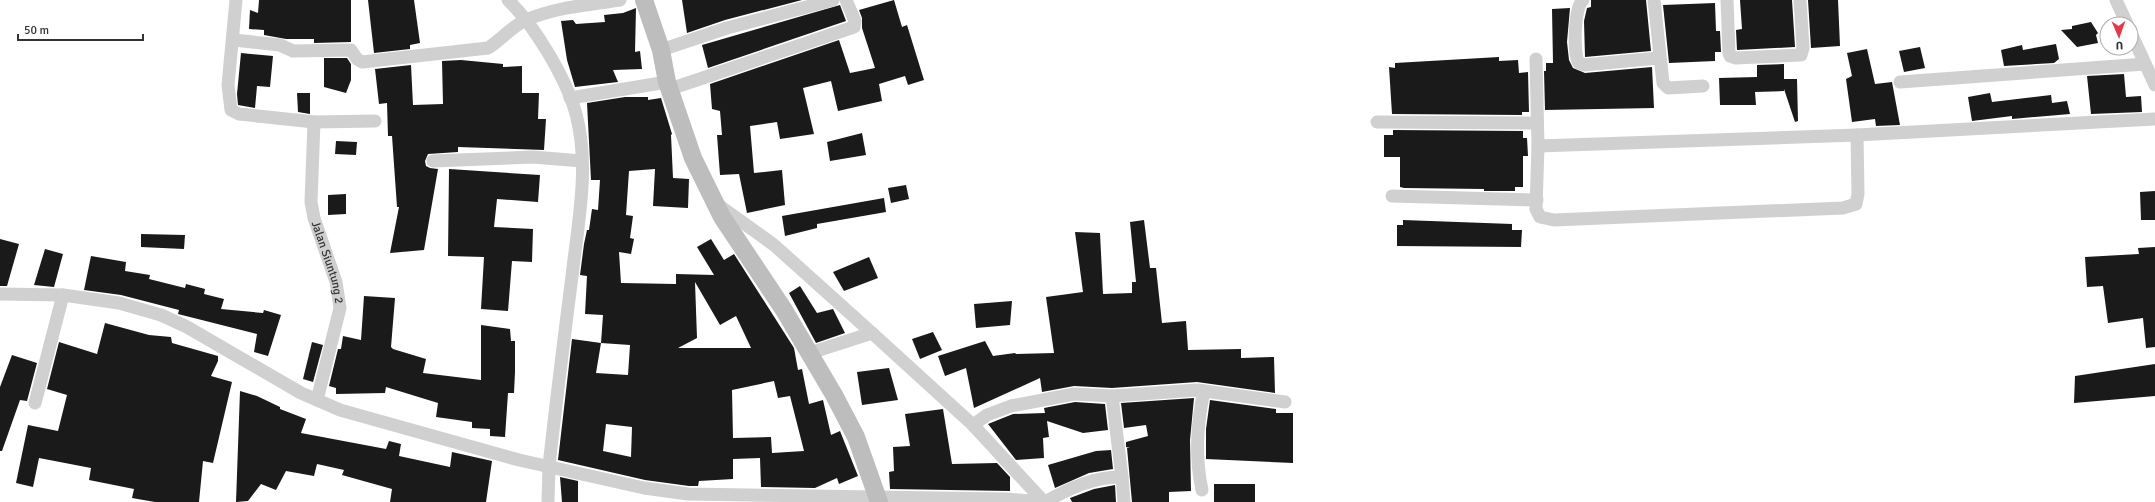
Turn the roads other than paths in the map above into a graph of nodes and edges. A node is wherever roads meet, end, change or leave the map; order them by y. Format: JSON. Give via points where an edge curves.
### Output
{"nodes":[{"id":1,"x":236,"y":0,"type":"edge"},
{"id":2,"x":508,"y":0,"type":"edge"},
{"id":3,"x":620,"y":0,"type":"edge"},
{"id":4,"x":644,"y":0,"type":"edge"},
{"id":5,"x":833,"y":0,"type":"edge"},
{"id":6,"x":846,"y":0,"type":"edge"},
{"id":7,"x":1583,"y":0,"type":"edge"},
{"id":8,"x":1654,"y":0,"type":"edge"},
{"id":9,"x":1727,"y":0,"type":"edge"},
{"id":10,"x":1800,"y":0,"type":"edge"},
{"id":11,"x":2116,"y":0,"type":"edge"},
{"id":12,"x":2123,"y":16,"type":"edge"},
{"id":13,"x":520,"y":24,"type":"junction"},
{"id":14,"x":234,"y":40,"type":"junction"},
{"id":15,"x":670,"y":47,"type":"junction"},
{"id":16,"x":2139,"y":51,"type":"edge"},
{"id":17,"x":1659,"y":58,"type":"junction"},
{"id":18,"x":1536,"y":59,"type":"dead end"},
{"id":19,"x":2145,"y":64,"type":"junction"},
{"id":20,"x":2154,"y":80,"type":"edge"},
{"id":21,"x":1900,"y":82,"type":"dead end"},
{"id":22,"x":679,"y":84,"type":"junction"},
{"id":23,"x":1703,"y":86,"type":"dead end"},
{"id":24,"x":570,"y":98,"type":"junction"},
{"id":25,"x":2155,"y":119,"type":"edge"},
{"id":26,"x":375,"y":121,"type":"dead end"},
{"id":27,"x":314,"y":122,"type":"junction"},
{"id":28,"x":1377,"y":122,"type":"dead end"},
{"id":29,"x":1537,"y":123,"type":"junction"},
{"id":30,"x":1857,"y":134,"type":"junction"},
{"id":31,"x":1538,"y":146,"type":"junction"},
{"id":32,"x":578,"y":160,"type":"junction"},
{"id":33,"x":433,"y":161,"type":"dead end"},
{"id":34,"x":1392,"y":196,"type":"dead end"},
{"id":35,"x":1537,"y":200,"type":"junction"},
{"id":36,"x":716,"y":203,"type":"junction"},
{"id":37,"x":0,"y":294,"type":"edge"},
{"id":38,"x":63,"y":295,"type":"junction"},
{"id":39,"x":872,"y":333,"type":"junction"},
{"id":40,"x":810,"y":354,"type":"junction"},
{"id":41,"x":1204,"y":391,"type":"junction"},
{"id":42,"x":1112,"y":396,"type":"junction"},
{"id":43,"x":316,"y":400,"type":"junction"},
{"id":44,"x":1285,"y":402,"type":"dead end"},
{"id":45,"x":35,"y":404,"type":"dead end"},
{"id":46,"x":980,"y":420,"type":"junction"},
{"id":47,"x":544,"y":465,"type":"junction"},
{"id":48,"x":1122,"y":477,"type":"junction"},
{"id":49,"x":1202,"y":490,"type":"dead end"},
{"id":50,"x":878,"y":500,"type":"edge"},
{"id":51,"x":1049,"y":500,"type":"edge"},
{"id":52,"x":548,"y":502,"type":"edge"},
{"id":53,"x":1124,"y":502,"type":"edge"}],
"edges":[{"from":1,"to":14,"type":"street"},
{"from":2,"to":13,"type":"street"},
{"from":3,"to":13,"type":"street","via":[[551,11]]},
{"from":4,"to":15,"type":"street"},
{"from":5,"to":15,"type":"street","via":[[726,28]]},
{"from":6,"to":22,"type":"street","via":[[855,21],[854,27]]},
{"from":7,"to":17,"type":"street","via":[[1577,9],[1576,53],[1579,63],[1584,65]]},
{"from":8,"to":17,"type":"street"},
{"from":9,"to":10,"type":"street","via":[[1729,53],[1736,58],[1801,55],[1803,48]]},
{"from":11,"to":12,"type":"street"},
{"from":13,"to":14,"type":"street","via":[[488,48],[362,62],[348,50],[293,51],[280,45]]},
{"from":13,"to":24,"type":"street","via":[[545,47]]},
{"from":14,"to":27,"type":"street","via":[[228,85],[231,110],[239,114]]},
{"from":15,"to":22,"type":"street"},
{"from":16,"to":19,"type":"street"},
{"from":17,"to":23,"type":"street","via":[[1661,79],[1665,87]]},
{"from":18,"to":29,"type":"street"},
{"from":19,"to":20,"type":"street"},
{"from":19,"to":21,"type":"street"},
{"from":22,"to":24,"type":"street"},
{"from":22,"to":36,"type":"street","via":[[691,152]]},
{"from":24,"to":32,"type":"street","via":[[576,114]]},
{"from":25,"to":30,"type":"street"},
{"from":26,"to":27,"type":"street"},
{"from":27,"to":43,"type":"street","name":"Jalan Siuntung 2","via":[[311,202],[336,282],[340,308]]},
{"from":28,"to":29,"type":"street"},
{"from":29,"to":31,"type":"street"},
{"from":30,"to":31,"type":"street"},
{"from":30,"to":35,"type":"street","via":[[1858,194],[1856,204],[1843,208],[1554,220],[1540,217],[1536,209]]},
{"from":31,"to":35,"type":"street"},
{"from":32,"to":33,"type":"street","via":[[533,157]]},
{"from":32,"to":47,"type":"street","via":[[582,189]]},
{"from":34,"to":35,"type":"street"},
{"from":36,"to":39,"type":"street","via":[[774,245]]},
{"from":36,"to":40,"type":"street","via":[[722,217]]},
{"from":37,"to":38,"type":"street"},
{"from":38,"to":43,"type":"street","via":[[119,303],[161,315]]},
{"from":38,"to":45,"type":"street"},
{"from":39,"to":40,"type":"street"},
{"from":39,"to":46,"type":"street"},
{"from":40,"to":50,"type":"street","via":[[856,437]]},
{"from":41,"to":42,"type":"street"},
{"from":41,"to":44,"type":"street"},
{"from":41,"to":49,"type":"street","via":[[1198,456]]},
{"from":42,"to":46,"type":"street","via":[[1068,394],[1010,406]]},
{"from":42,"to":48,"type":"street"},
{"from":43,"to":47,"type":"street","via":[[340,410]]},
{"from":46,"to":51,"type":"street"},
{"from":47,"to":50,"type":"street","via":[[644,488],[688,494]]},
{"from":47,"to":52,"type":"street"},
{"from":48,"to":51,"type":"street","via":[[1092,480]]},
{"from":48,"to":53,"type":"street"},
{"from":50,"to":51,"type":"street"}]}
